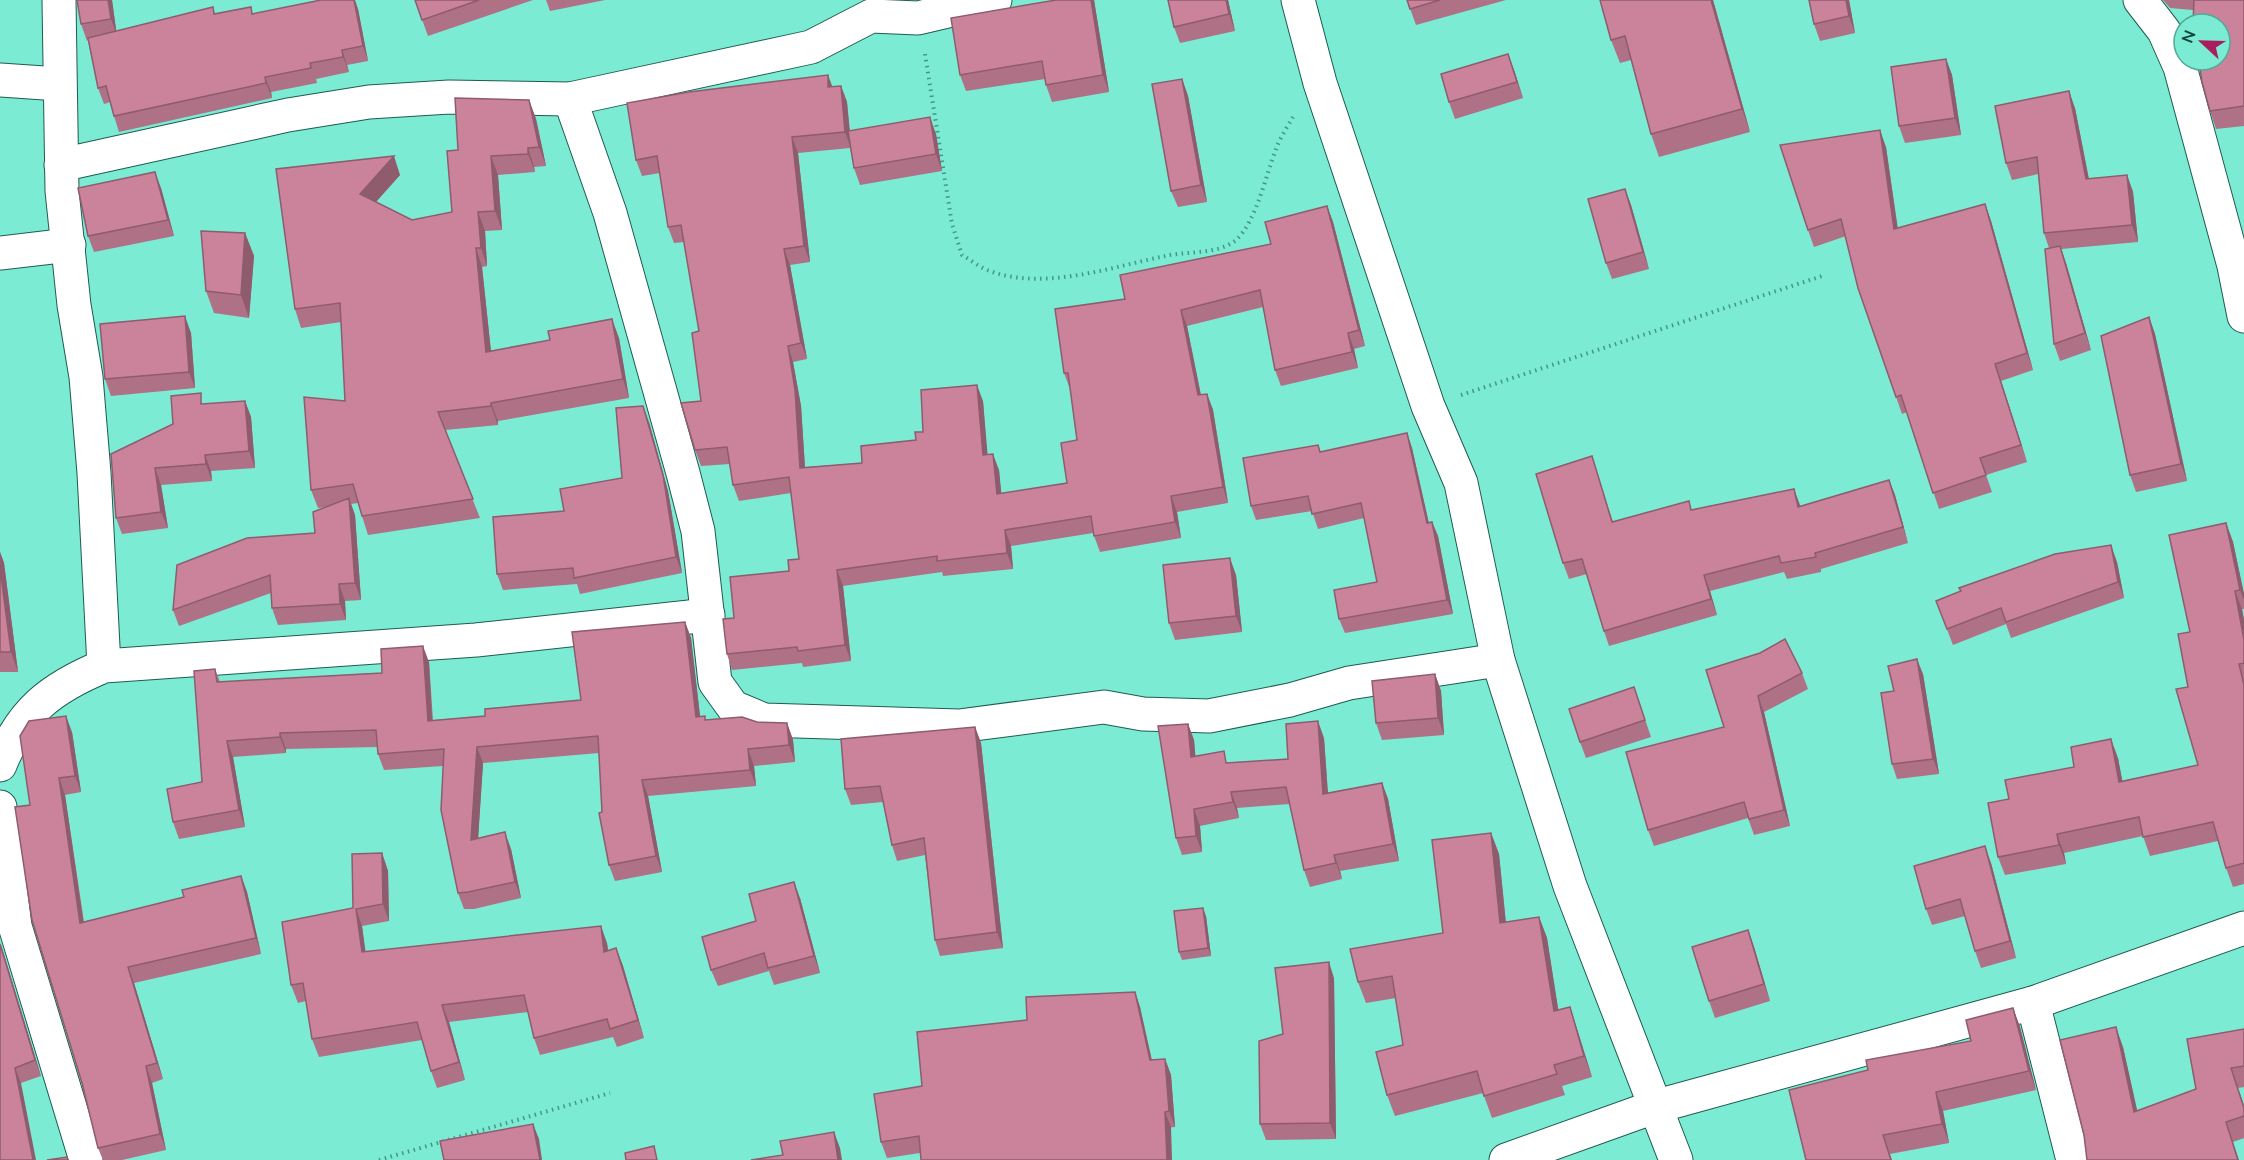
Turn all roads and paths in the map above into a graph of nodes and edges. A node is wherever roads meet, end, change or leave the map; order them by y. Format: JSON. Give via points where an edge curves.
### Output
{"nodes":[{"id":1,"x":59,"y":0,"type":"edge"},
{"id":2,"x":995,"y":0,"type":"edge"},
{"id":3,"x":1298,"y":0,"type":"edge"},
{"id":4,"x":2140,"y":0,"type":"edge"},
{"id":5,"x":869,"y":8,"type":"edge"},
{"id":6,"x":918,"y":18,"type":"junction"},
{"id":7,"x":0,"y":80,"type":"edge"},
{"id":8,"x":1320,"y":83,"type":"junction"},
{"id":9,"x":59,"y":84,"type":"junction"},
{"id":10,"x":570,"y":99,"type":"junction"},
{"id":11,"x":61,"y":165,"type":"junction"},
{"id":12,"x":69,"y":245,"type":"junction"},
{"id":13,"x":0,"y":253,"type":"edge"},
{"id":14,"x":1822,"y":276,"type":"dead end"},
{"id":15,"x":2244,"y":316,"type":"edge"},
{"id":16,"x":1428,"y":406,"type":"junction"},
{"id":17,"x":708,"y":615,"type":"junction"},
{"id":18,"x":1498,"y":660,"type":"junction"},
{"id":19,"x":104,"y":666,"type":"junction"},
{"id":20,"x":0,"y":765,"type":"edge"},
{"id":21,"x":0,"y":807,"type":"edge"},
{"id":22,"x":2244,"y":928,"type":"edge"},
{"id":23,"x":7,"y":929,"type":"edge"},
{"id":24,"x":2033,"y":1003,"type":"junction"},
{"id":25,"x":610,"y":1093,"type":"dead end"},
{"id":26,"x":1654,"y":1107,"type":"junction"},
{"id":27,"x":86,"y":1160,"type":"edge"},
{"id":28,"x":379,"y":1160,"type":"edge"},
{"id":29,"x":1506,"y":1160,"type":"edge"},
{"id":30,"x":1676,"y":1160,"type":"edge"},
{"id":31,"x":2073,"y":1160,"type":"edge"}],
"edges":[{"from":1,"to":9,"type":"street"},
{"from":2,"to":6,"type":"street"},
{"from":3,"to":8,"type":"street"},
{"from":4,"to":15,"type":"street","via":[[2164,31],[2180,68]]},
{"from":5,"to":6,"type":"street"},
{"from":5,"to":10,"type":"street","via":[[811,47]]},
{"from":6,"to":8,"type":"path","via":[[932,82],[952,224],[962,255],[988,271],[1012,277],[1108,271],[1166,255],[1217,249],[1234,241],[1247,226],[1277,146]]},
{"from":7,"to":9,"type":"street"},
{"from":8,"to":16,"type":"street"},
{"from":9,"to":11,"type":"street"},
{"from":10,"to":11,"type":"street","via":[[449,97],[369,102],[288,115]]},
{"from":10,"to":17,"type":"street","via":[[610,213],[683,473],[698,531]]},
{"from":11,"to":12,"type":"street"},
{"from":12,"to":13,"type":"street"},
{"from":12,"to":19,"type":"street","via":[[92,449]]},
{"from":14,"to":16,"type":"path"},
{"from":16,"to":18,"type":"street","via":[[1461,483]]},
{"from":17,"to":18,"type":"street","via":[[715,682],[733,707],[764,720],[959,726],[1104,707],[1152,715],[1209,716],[1290,700],[1349,683]]},
{"from":17,"to":19,"type":"street","via":[[476,640]]},
{"from":18,"to":26,"type":"street","via":[[1570,886]]},
{"from":19,"to":20,"type":"street","via":[[51,692],[27,714],[10,738]]},
{"from":21,"to":23,"type":"street"},
{"from":22,"to":24,"type":"street"},
{"from":23,"to":27,"type":"street"},
{"from":24,"to":26,"type":"street"},
{"from":24,"to":31,"type":"street"},
{"from":25,"to":28,"type":"path"},
{"from":26,"to":29,"type":"street"},
{"from":26,"to":30,"type":"street"}]}
